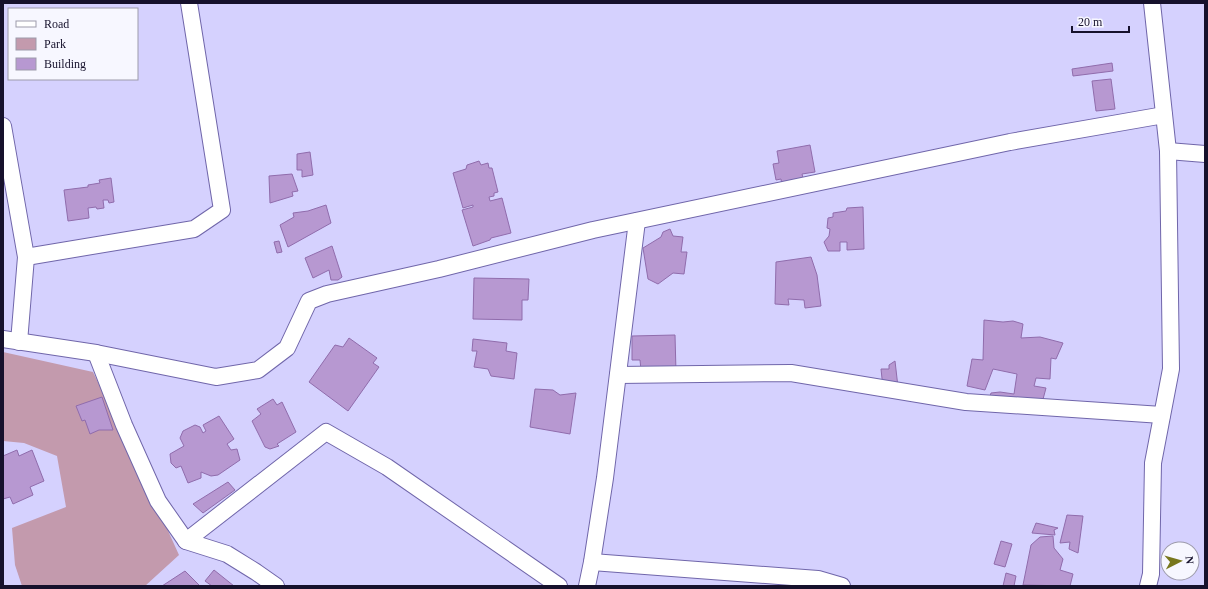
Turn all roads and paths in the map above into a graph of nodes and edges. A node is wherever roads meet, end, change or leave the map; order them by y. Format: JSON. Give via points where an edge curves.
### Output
{"nodes":[{"id":1,"x":189,"y":3,"type":"edge"},
{"id":2,"x":1152,"y":3,"type":"edge"},
{"id":3,"x":1164,"y":115,"type":"junction"},
{"id":4,"x":3,"y":126,"type":"edge"},
{"id":5,"x":1168,"y":151,"type":"junction"},
{"id":6,"x":1205,"y":154,"type":"edge"},
{"id":7,"x":636,"y":221,"type":"junction"},
{"id":8,"x":26,"y":257,"type":"junction"},
{"id":9,"x":3,"y":339,"type":"edge"},
{"id":10,"x":19,"y":342,"type":"junction"},
{"id":11,"x":96,"y":353,"type":"junction"},
{"id":12,"x":618,"y":375,"type":"junction"},
{"id":13,"x":1162,"y":415,"type":"junction"},
{"id":14,"x":186,"y":541,"type":"junction"},
{"id":15,"x":592,"y":562,"type":"junction"},
{"id":16,"x":276,"y":586,"type":"edge"},
{"id":17,"x":559,"y":586,"type":"edge"},
{"id":18,"x":587,"y":586,"type":"edge"},
{"id":19,"x":842,"y":586,"type":"edge"},
{"id":20,"x":1148,"y":586,"type":"edge"}],
"edges":[{"from":1,"to":8,"type":"street","via":[[222,210],[194,229]]},
{"from":2,"to":3,"type":"street"},
{"from":3,"to":5,"type":"street"},
{"from":3,"to":7,"type":"street","via":[[1010,142]]},
{"from":4,"to":8,"type":"street"},
{"from":5,"to":6,"type":"street"},
{"from":5,"to":13,"type":"street","via":[[1171,369]]},
{"from":7,"to":11,"type":"street","via":[[327,294],[309,301],[287,348],[258,370],[216,377]]},
{"from":7,"to":12,"type":"street"},
{"from":8,"to":10,"type":"street"},
{"from":9,"to":10,"type":"street"},
{"from":10,"to":11,"type":"street"},
{"from":11,"to":14,"type":"street","via":[[158,501]]},
{"from":12,"to":13,"type":"street","via":[[791,373],[966,402]]},
{"from":12,"to":15,"type":"street"},
{"from":13,"to":20,"type":"street","via":[[1153,463],[1151,574]]},
{"from":14,"to":16,"type":"street","via":[[227,554]]},
{"from":14,"to":17,"type":"street","via":[[326,432],[387,467]]},
{"from":15,"to":18,"type":"street"},
{"from":15,"to":19,"type":"street","via":[[818,579]]}]}
